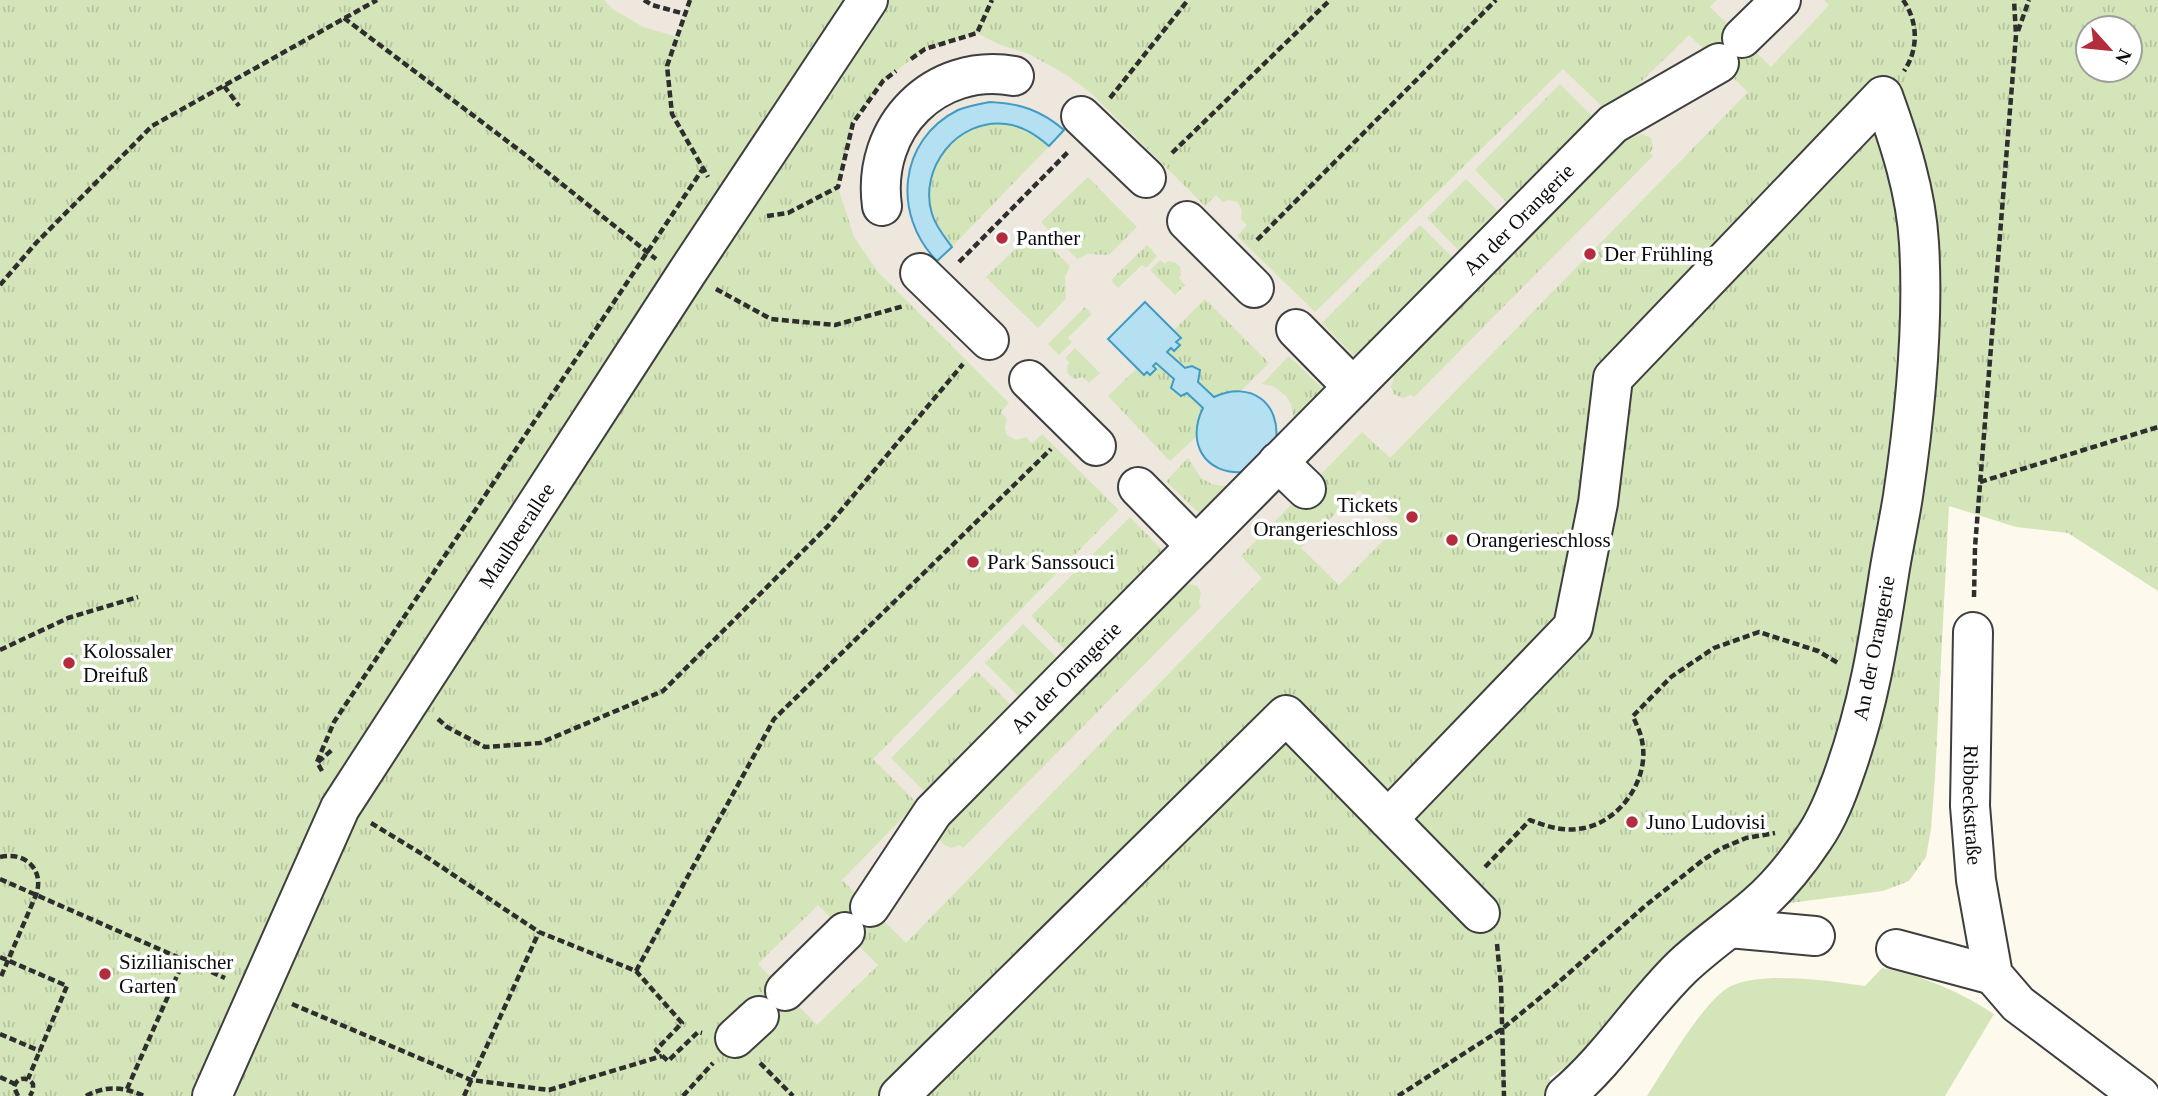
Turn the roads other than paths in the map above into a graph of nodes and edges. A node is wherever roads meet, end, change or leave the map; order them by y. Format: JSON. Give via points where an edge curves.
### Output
{"nodes":[{"id":1,"x":868,"y":0,"type":"edge"},
{"id":2,"x":1781,"y":0,"type":"edge"},
{"id":3,"x":993,"y":58,"type":"road end"},
{"id":4,"x":1087,"y":121,"type":"road end"},
{"id":5,"x":1146,"y":178,"type":"road end"},
{"id":6,"x":871,"y":195,"type":"dead end"},
{"id":7,"x":1187,"y":221,"type":"dead end"},
{"id":8,"x":1243,"y":277,"type":"road end"},
{"id":9,"x":928,"y":280,"type":"road end"},
{"id":10,"x":1296,"y":330,"type":"dead end"},
{"id":11,"x":989,"y":340,"type":"road end"},
{"id":12,"x":1029,"y":380,"type":"dead end"},
{"id":13,"x":1353,"y":387,"type":"junction"},
{"id":14,"x":1085,"y":436,"type":"road end"},
{"id":15,"x":1278,"y":462,"type":"junction"},
{"id":16,"x":1138,"y":487,"type":"dead end"},
{"id":17,"x":1306,"y":489,"type":"dead end"},
{"id":18,"x":1196,"y":546,"type":"junction"},
{"id":19,"x":1973,"y":632,"type":"road end"},
{"id":20,"x":1388,"y":819,"type":"junction"},
{"id":21,"x":1470,"y":902,"type":"road end"},
{"id":22,"x":1729,"y":928,"type":"junction"},
{"id":23,"x":1815,"y":936,"type":"dead end"},
{"id":24,"x":1896,"y":950,"type":"dead end"},
{"id":25,"x":1993,"y":975,"type":"junction"},
{"id":26,"x":760,"y":1015,"type":"road end"},
{"id":27,"x":212,"y":1096,"type":"edge"},
{"id":28,"x":899,"y":1096,"type":"edge"},
{"id":29,"x":1564,"y":1096,"type":"edge"},
{"id":30,"x":2140,"y":1096,"type":"edge"}],
"edges":[{"from":1,"to":27,"type":"street","name":"Maulbeerallee","via":[[340,808]]},
{"from":2,"to":13,"type":"street","name":"An der Orangerie","via":[[1731,51],[1613,124]]},
{"from":3,"to":6,"type":"street","via":[[974,74],[943,75],[932,91],[893,119]]},
{"from":4,"to":5,"type":"street"},
{"from":7,"to":8,"type":"street"},
{"from":9,"to":11,"type":"street"},
{"from":10,"to":13,"type":"street"},
{"from":12,"to":14,"type":"street"},
{"from":13,"to":15,"type":"street","name":"An der Orangerie"},
{"from":15,"to":17,"type":"street"},
{"from":15,"to":18,"type":"street","name":"An der Orangerie"},
{"from":16,"to":18,"type":"street"},
{"from":18,"to":26,"type":"street","name":"An der Orangerie","via":[[933,812],[857,920]]},
{"from":19,"to":25,"type":"street","name":"Ribbeckstraße","via":[[1970,806]]},
{"from":20,"to":21,"type":"street"},
{"from":20,"to":22,"type":"street","name":"An der Orangerie","via":[[1573,627],[1598,503],[1613,378],[1883,96],[1910,184],[1919,242],[1919,331],[1903,496],[1879,646],[1838,792],[1815,836],[1784,878]]},
{"from":20,"to":28,"type":"street","via":[[1286,715]]},
{"from":22,"to":23,"type":"street"},
{"from":22,"to":29,"type":"street","name":"An der Orangerie","via":[[1683,966],[1600,1063]]},
{"from":24,"to":25,"type":"street"},
{"from":25,"to":30,"type":"street","via":[[2018,1003]]}]}
